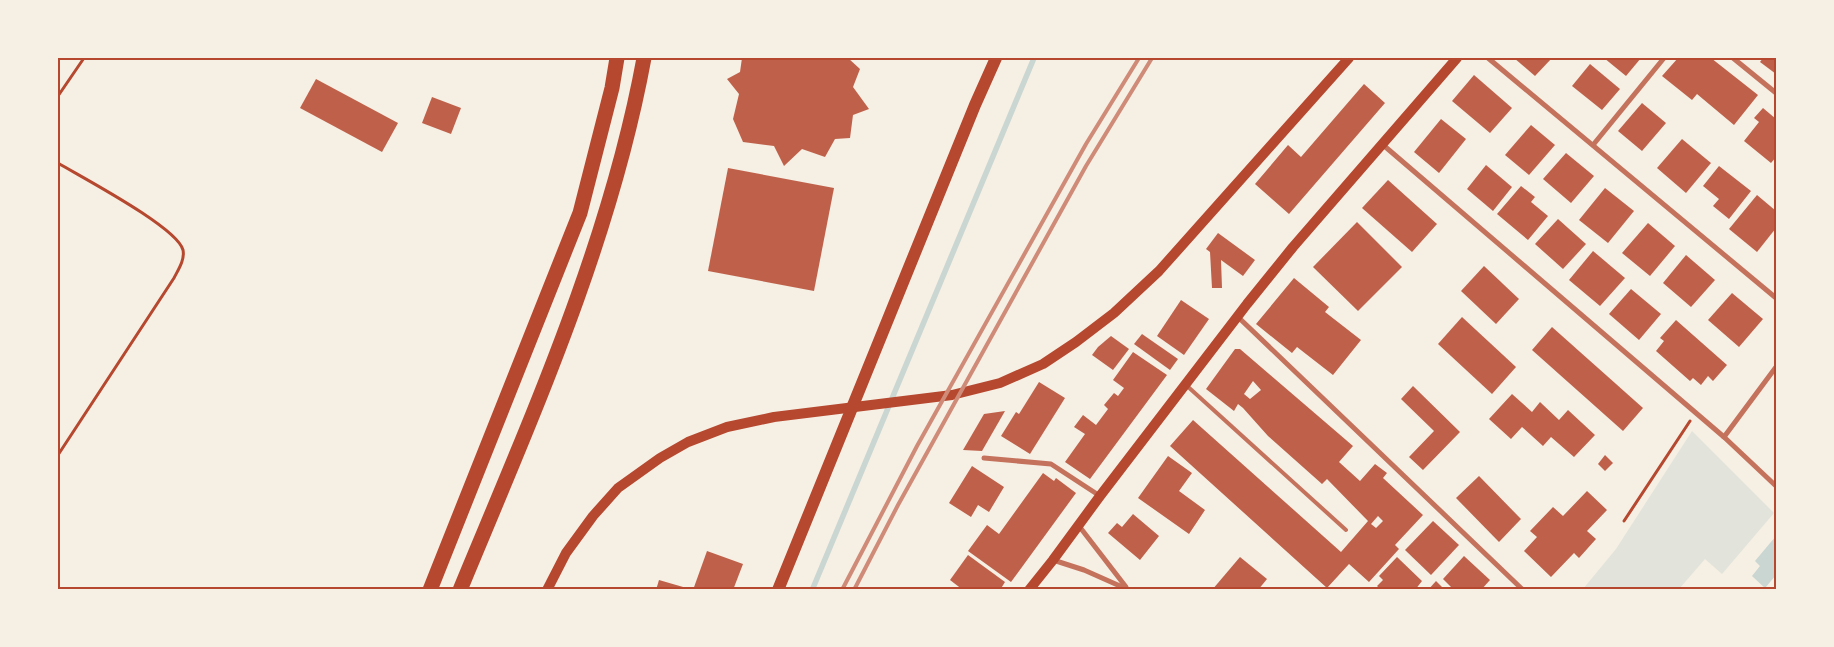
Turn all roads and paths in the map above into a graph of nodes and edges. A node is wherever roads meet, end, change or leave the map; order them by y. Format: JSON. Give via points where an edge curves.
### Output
{"nodes":[{"id":1,"x":84,"y":58,"type":"edge"},
{"id":2,"x":617,"y":58,"type":"edge"},
{"id":3,"x":644,"y":58,"type":"edge"},
{"id":4,"x":996,"y":58,"type":"edge"},
{"id":5,"x":1349,"y":58,"type":"edge"},
{"id":6,"x":1457,"y":58,"type":"edge"},
{"id":7,"x":1488,"y":58,"type":"edge"},
{"id":8,"x":1664,"y":58,"type":"edge"},
{"id":9,"x":1733,"y":58,"type":"edge"},
{"id":10,"x":1776,"y":93,"type":"edge"},
{"id":11,"x":58,"y":96,"type":"edge"},
{"id":12,"x":1382,"y":144,"type":"junction"},
{"id":13,"x":1592,"y":144,"type":"junction"},
{"id":14,"x":58,"y":163,"type":"edge"},
{"id":15,"x":1776,"y":298,"type":"edge"},
{"id":16,"x":1237,"y":316,"type":"junction"},
{"id":17,"x":1776,"y":368,"type":"edge"},
{"id":18,"x":1186,"y":385,"type":"junction"},
{"id":19,"x":1696,"y":412,"type":"junction"},
{"id":20,"x":1724,"y":437,"type":"junction"},
{"id":21,"x":58,"y":455,"type":"edge"},
{"id":22,"x":984,"y":458,"type":"dead end"},
{"id":23,"x":1776,"y":486,"type":"edge"},
{"id":24,"x":1100,"y":496,"type":"junction"},
{"id":25,"x":1624,"y":521,"type":"dead end"},
{"id":26,"x":1078,"y":526,"type":"junction"},
{"id":27,"x":1346,"y":530,"type":"dead end"},
{"id":28,"x":1053,"y":560,"type":"junction"},
{"id":29,"x":1128,"y":588,"type":"edge"},
{"id":30,"x":430,"y":590,"type":"edge"},
{"id":31,"x":460,"y":590,"type":"edge"},
{"id":32,"x":547,"y":590,"type":"edge"},
{"id":33,"x":778,"y":590,"type":"edge"},
{"id":34,"x":1029,"y":590,"type":"edge"},
{"id":35,"x":1524,"y":590,"type":"edge"}],
"edges":[{"from":1,"to":11,"type":"path"},
{"from":2,"to":30,"type":"highway","via":[[580,212]]},
{"from":3,"to":31,"type":"highway","via":[[637,98],[605,217],[547,380]]},
{"from":4,"to":33,"type":"main road"},
{"from":5,"to":32,"type":"main road","via":[[1159,271],[1114,313],[1043,364],[1000,383],[952,395],[774,417],[727,427],[688,442],[618,488],[566,553]]},
{"from":6,"to":12,"type":"main road"},
{"from":7,"to":13,"type":"street"},
{"from":8,"to":13,"type":"street"},
{"from":9,"to":10,"type":"street"},
{"from":12,"to":16,"type":"main road"},
{"from":12,"to":19,"type":"street"},
{"from":13,"to":15,"type":"street"},
{"from":14,"to":21,"type":"path","via":[[158,223],[179,241],[183,251],[182,264],[174,278]]},
{"from":16,"to":18,"type":"main road"},
{"from":16,"to":35,"type":"street"},
{"from":17,"to":20,"type":"street"},
{"from":18,"to":24,"type":"main road"},
{"from":18,"to":27,"type":"lane"},
{"from":19,"to":20,"type":"street"},
{"from":19,"to":25,"type":"path"},
{"from":20,"to":23,"type":"street"},
{"from":22,"to":24,"type":"street","via":[[1050,464]]},
{"from":24,"to":26,"type":"main road"},
{"from":26,"to":28,"type":"main road"},
{"from":26,"to":29,"type":"street"},
{"from":28,"to":29,"type":"street"},
{"from":28,"to":34,"type":"main road"}]}
